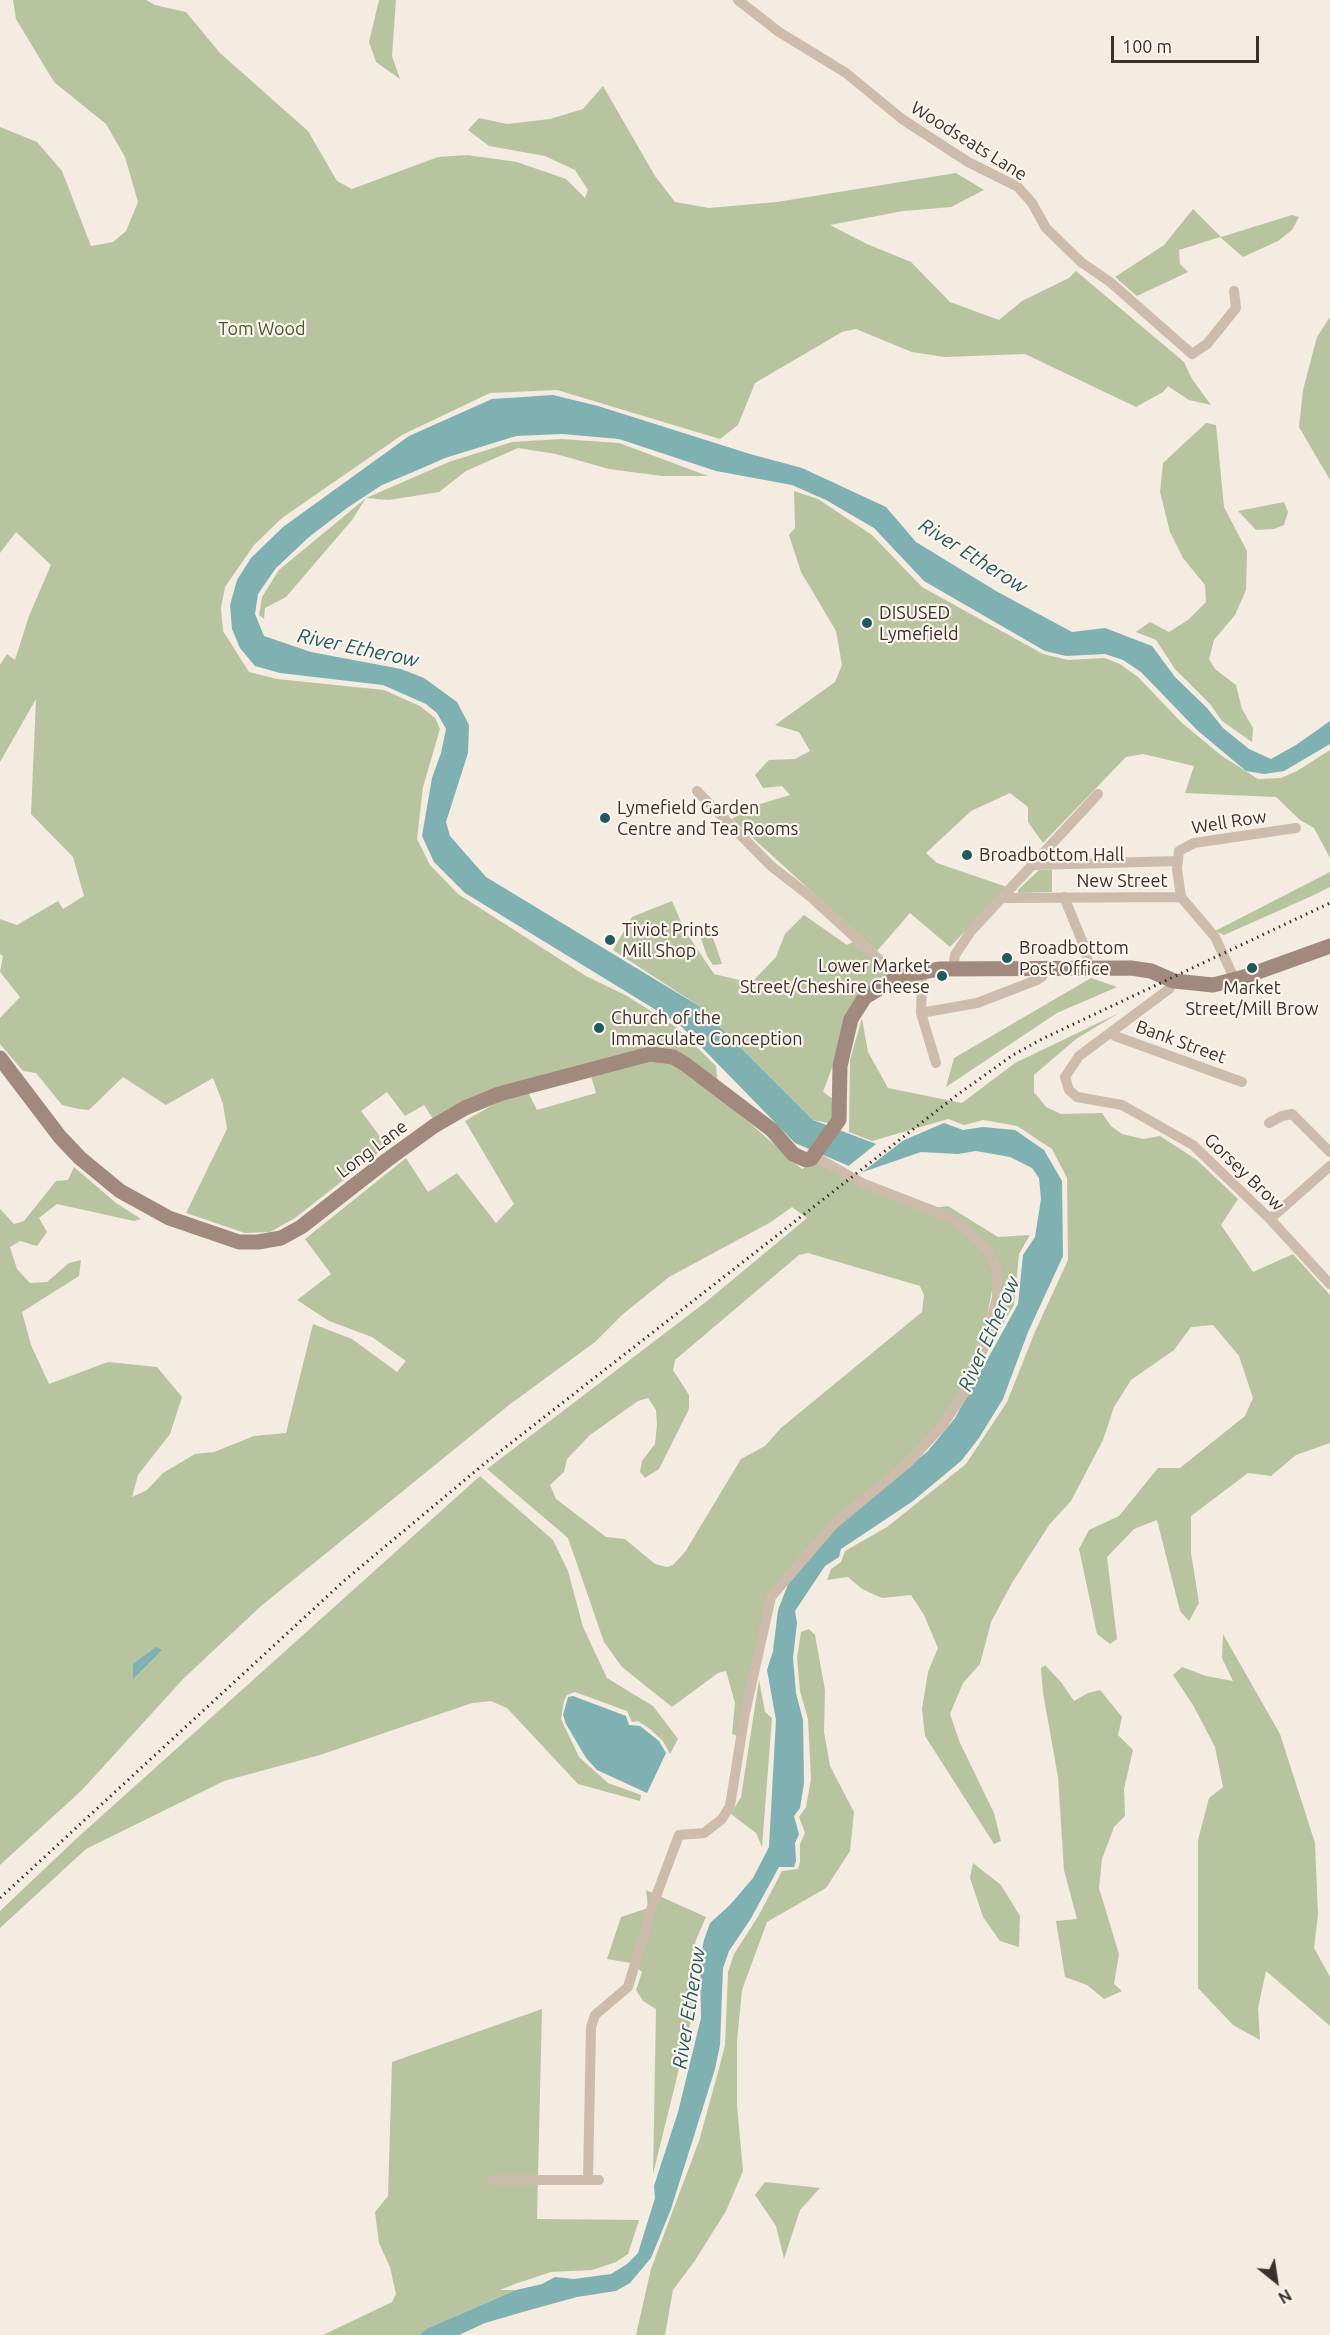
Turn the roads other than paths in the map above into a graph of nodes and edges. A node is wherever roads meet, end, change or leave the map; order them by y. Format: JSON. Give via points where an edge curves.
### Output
{"nodes":[{"id":1,"x":738,"y":0,"type":"edge"},
{"id":2,"x":1234,"y":291,"type":"dead end"},
{"id":3,"x":697,"y":791,"type":"dead end"},
{"id":4,"x":1098,"y":794,"type":"dead end"},
{"id":5,"x":1296,"y":828,"type":"dead end"},
{"id":6,"x":1177,"y":861,"type":"junction"},
{"id":7,"x":1035,"y":865,"type":"junction"},
{"id":8,"x":1005,"y":897,"type":"junction"},
{"id":9,"x":1064,"y":897,"type":"junction"},
{"id":10,"x":1181,"y":897,"type":"junction"},
{"id":11,"x":1330,"y":946,"type":"edge"},
{"id":12,"x":1089,"y":968,"type":"junction"},
{"id":13,"x":953,"y":969,"type":"junction"},
{"id":14,"x":1044,"y":969,"type":"junction"},
{"id":15,"x":919,"y":971,"type":"junction"},
{"id":16,"x":898,"y":977,"type":"junction"},
{"id":17,"x":1235,"y":980,"type":"junction"},
{"id":18,"x":1174,"y":981,"type":"junction"},
{"id":19,"x":921,"y":1013,"type":"junction"},
{"id":20,"x":1112,"y":1032,"type":"junction"},
{"id":21,"x":0,"y":1058,"type":"edge"},
{"id":22,"x":936,"y":1063,"type":"dead end"},
{"id":23,"x":1242,"y":1082,"type":"dead end"},
{"id":24,"x":1269,"y":1123,"type":"dead end"},
{"id":25,"x":1330,"y":1152,"type":"edge"},
{"id":26,"x":810,"y":1156,"type":"junction"},
{"id":27,"x":1330,"y":1166,"type":"edge"},
{"id":28,"x":1270,"y":1219,"type":"junction"},
{"id":29,"x":1330,"y":1284,"type":"edge"},
{"id":30,"x":492,"y":2180,"type":"dead end"}],
"edges":[{"from":1,"to":2,"type":"street","name":"Woodseats Lane","via":[[779,32],[846,73],[902,119],[968,162],[1018,187],[1046,228],[1192,354],[1207,344],[1236,308]]},
{"from":3,"to":16,"type":"street","via":[[771,866]]},
{"from":4,"to":7,"type":"street"},
{"from":5,"to":6,"type":"street","name":"Well Row","via":[[1194,843],[1181,848]]},
{"from":6,"to":7,"type":"street"},
{"from":6,"to":10,"type":"street"},
{"from":7,"to":8,"type":"street"},
{"from":8,"to":9,"type":"street","name":"New Street"},
{"from":8,"to":13,"type":"street","via":[[971,931],[955,955]]},
{"from":9,"to":10,"type":"street","name":"New Street"},
{"from":9,"to":12,"type":"street"},
{"from":10,"to":17,"type":"street","via":[[1215,937]]},
{"from":11,"to":17,"type":"street"},
{"from":12,"to":14,"type":"street"},
{"from":12,"to":18,"type":"street","via":[[1140,969]]},
{"from":13,"to":14,"type":"street"},
{"from":13,"to":15,"type":"street"},
{"from":14,"to":19,"type":"street","via":[[1037,980],[977,1003]]},
{"from":15,"to":16,"type":"street"},
{"from":15,"to":19,"type":"street"},
{"from":16,"to":26,"type":"street","via":[[865,997],[851,1019],[840,1066],[838,1122]]},
{"from":17,"to":18,"type":"street","via":[[1198,985]]},
{"from":18,"to":20,"type":"street","name":"Gorsey Brow","via":[[1169,989]]},
{"from":19,"to":22,"type":"street"},
{"from":20,"to":23,"type":"street","name":"Bank Street"},
{"from":20,"to":28,"type":"street","name":"Gorsey Brow","via":[[1068,1068],[1065,1077],[1072,1094],[1122,1105],[1193,1145]]},
{"from":21,"to":26,"type":"street","name":"Long Lane","via":[[60,1137],[120,1191],[169,1218],[239,1242],[269,1241],[291,1234],[435,1126],[465,1108],[499,1094],[650,1054],[673,1057]]},
{"from":24,"to":25,"type":"street","via":[[1293,1114]]},
{"from":26,"to":30,"type":"street","via":[[864,1184],[944,1215],[987,1249],[997,1270],[997,1298],[984,1347],[965,1392],[942,1426],[910,1461],[833,1525],[771,1597],[745,1713],[730,1806],[722,1819],[704,1833],[676,1838],[626,1995],[595,2015],[591,2027],[594,2180]]},
{"from":27,"to":28,"type":"street"},
{"from":28,"to":29,"type":"street","name":"Gorsey Brow"}]}
